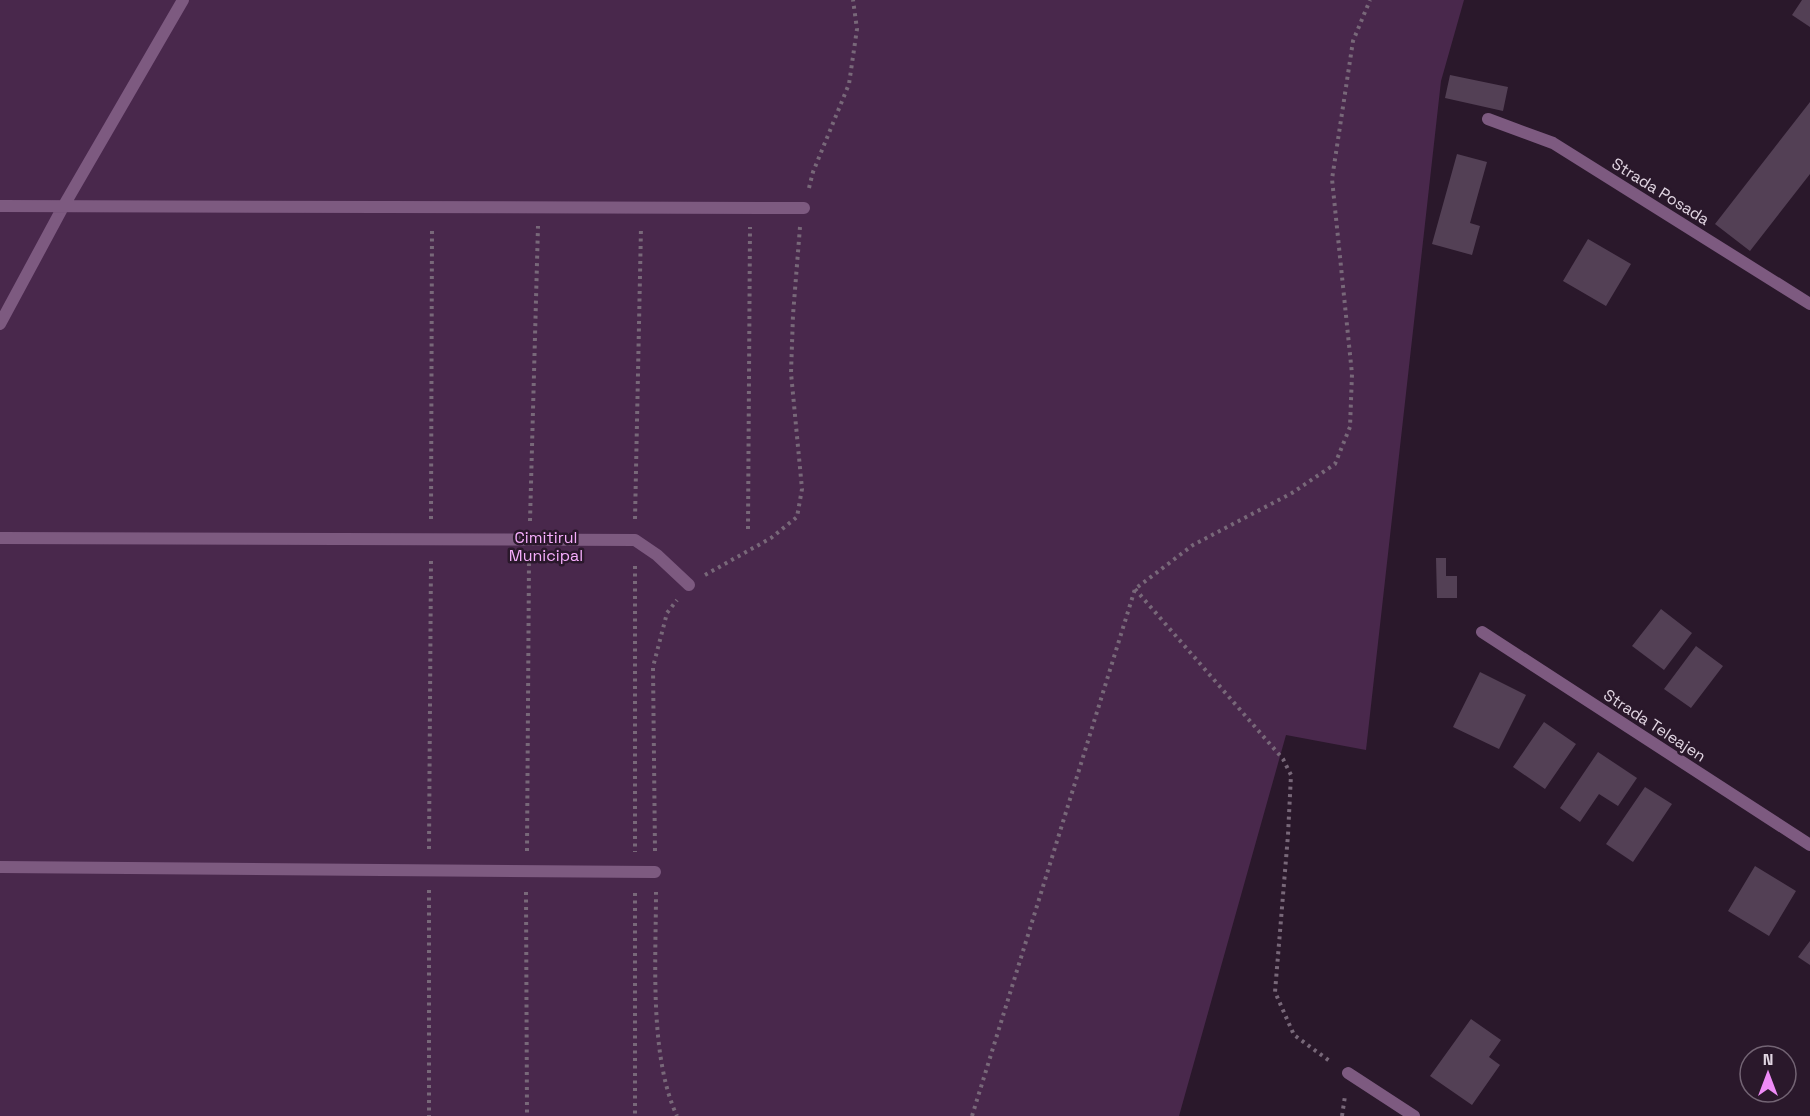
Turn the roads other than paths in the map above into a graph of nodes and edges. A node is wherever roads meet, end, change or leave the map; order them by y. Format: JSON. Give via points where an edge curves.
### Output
{"nodes":[{"id":1,"x":183,"y":0,"type":"edge"},
{"id":2,"x":1488,"y":119,"type":"dead end"},
{"id":3,"x":0,"y":206,"type":"edge"},
{"id":4,"x":63,"y":207,"type":"junction"},
{"id":5,"x":804,"y":208,"type":"road end"},
{"id":6,"x":1810,"y":304,"type":"edge"},
{"id":7,"x":0,"y":324,"type":"edge"},
{"id":8,"x":0,"y":538,"type":"edge"},
{"id":9,"x":689,"y":585,"type":"road end"},
{"id":10,"x":1482,"y":632,"type":"dead end"},
{"id":11,"x":1810,"y":845,"type":"edge"},
{"id":12,"x":0,"y":867,"type":"edge"},
{"id":13,"x":655,"y":872,"type":"road end"},
{"id":14,"x":1348,"y":1074,"type":"road end"},
{"id":15,"x":1414,"y":1116,"type":"edge"}],
"edges":[{"from":1,"to":4,"type":"street"},
{"from":2,"to":6,"type":"street","name":"Strada Posada","via":[[1553,143]]},
{"from":3,"to":4,"type":"street"},
{"from":4,"to":5,"type":"street"},
{"from":4,"to":7,"type":"street"},
{"from":8,"to":9,"type":"street","via":[[635,540]]},
{"from":10,"to":11,"type":"street","name":"Strada Teleajen"},
{"from":12,"to":13,"type":"street"},
{"from":14,"to":15,"type":"street"}]}
